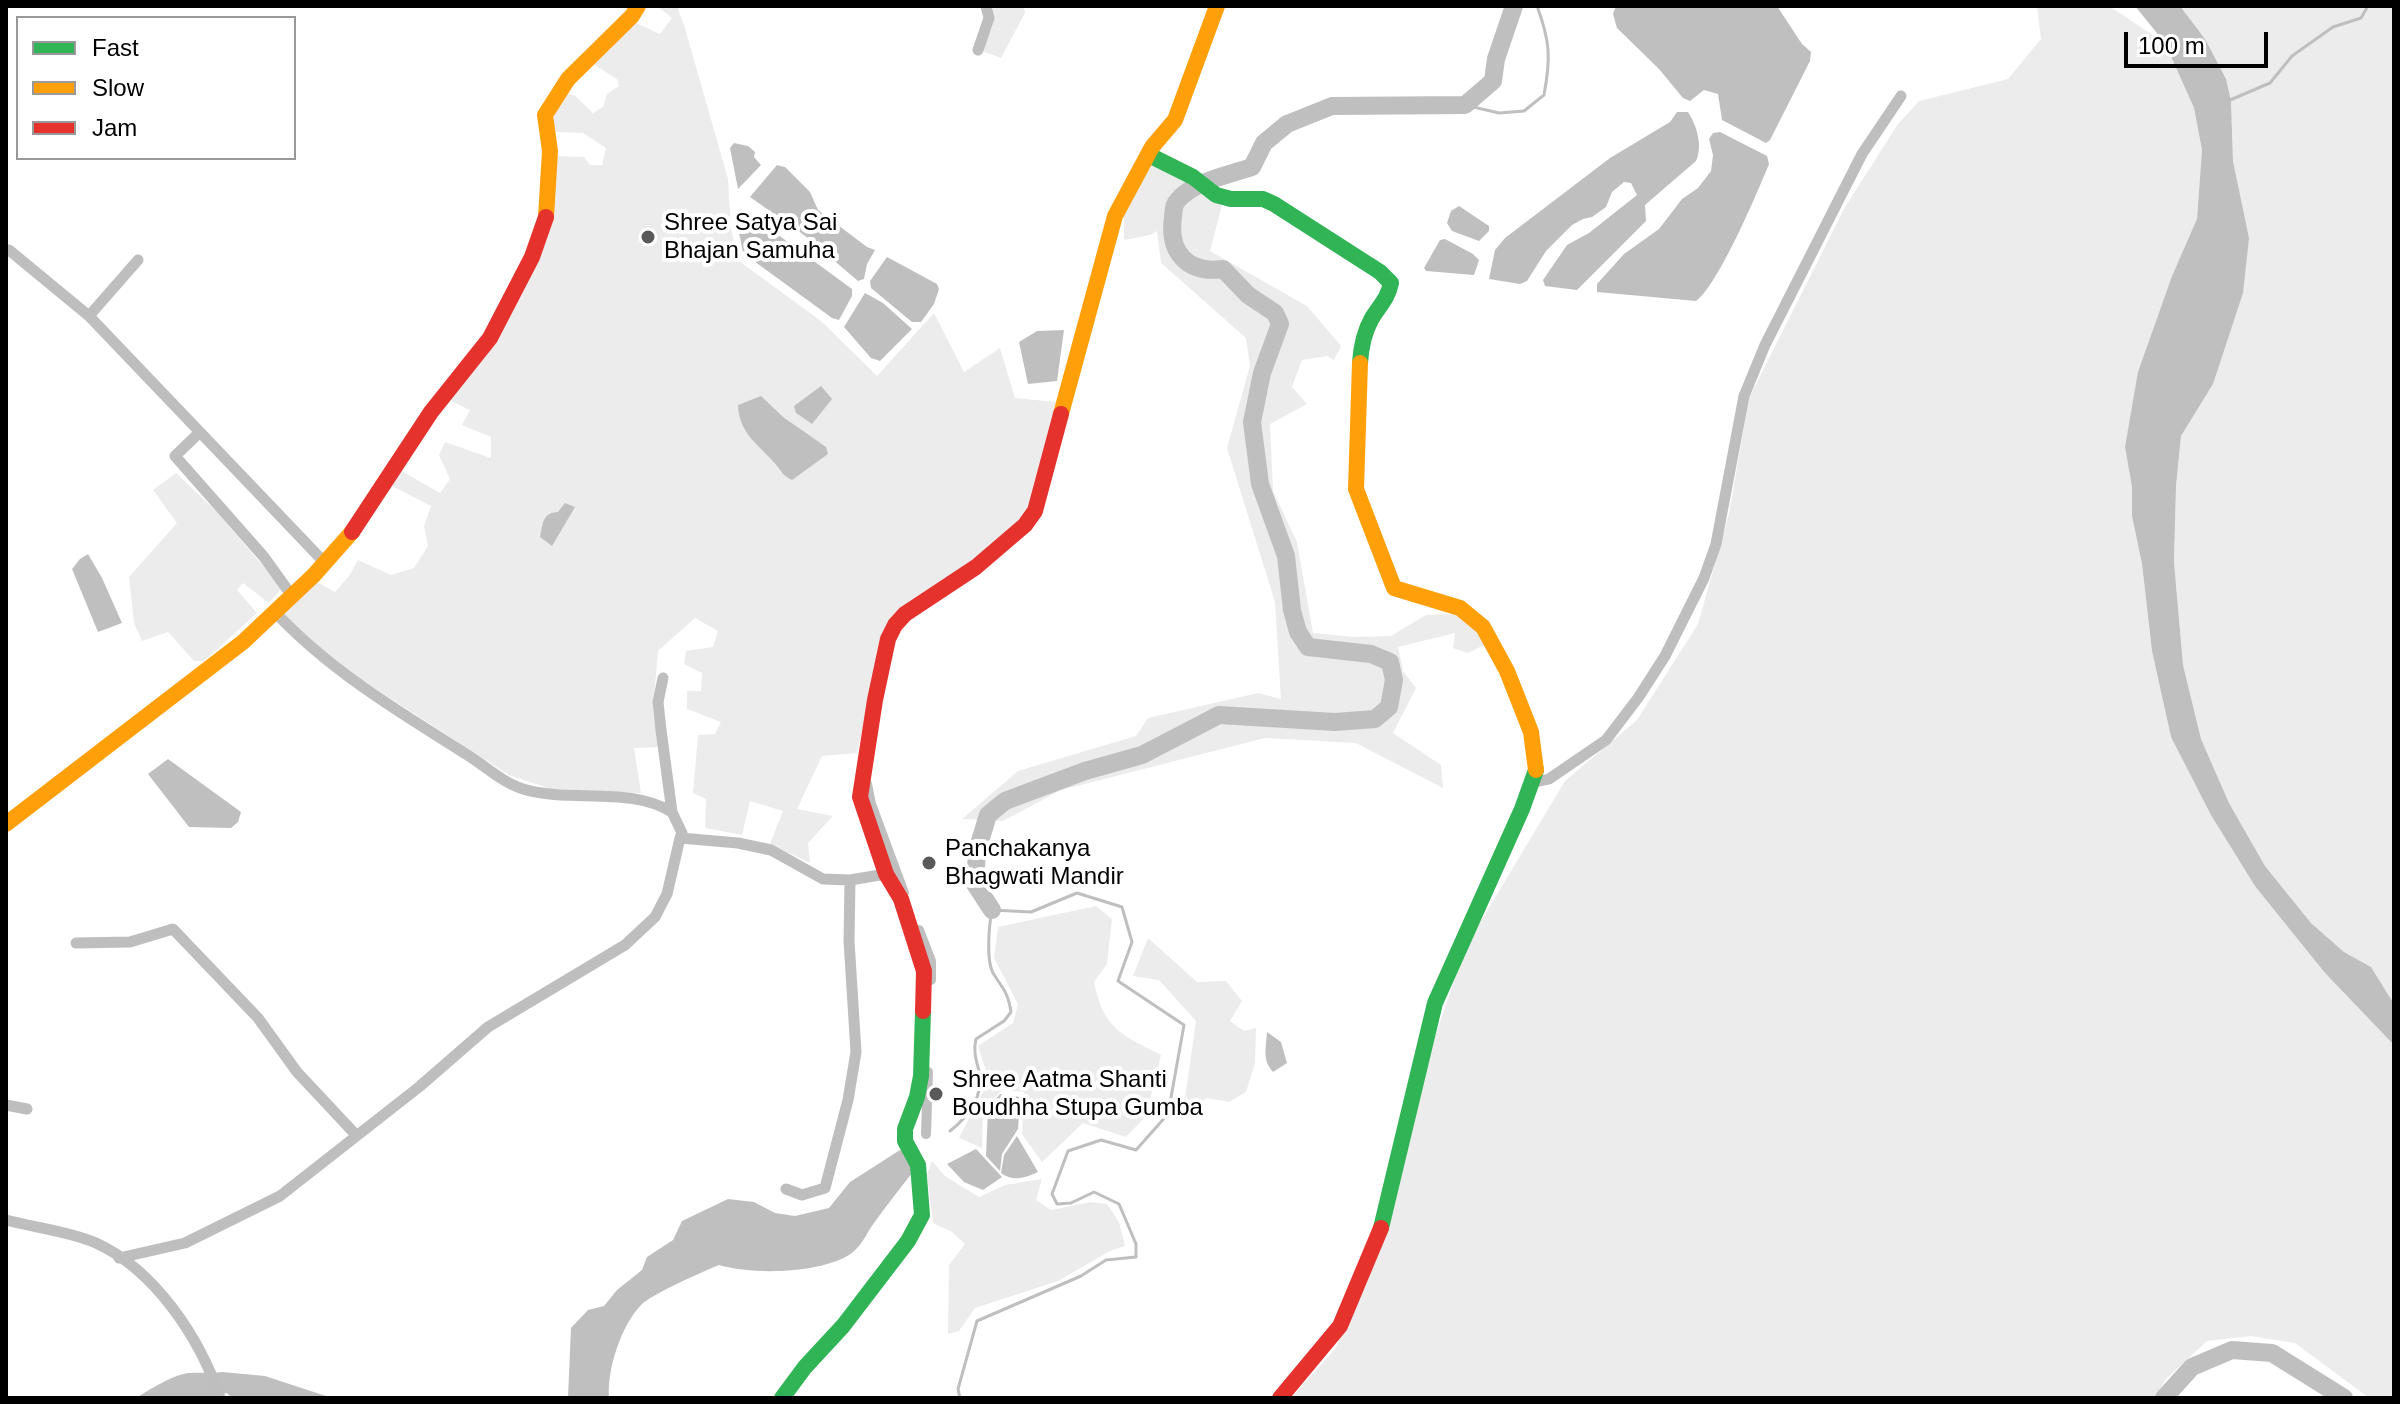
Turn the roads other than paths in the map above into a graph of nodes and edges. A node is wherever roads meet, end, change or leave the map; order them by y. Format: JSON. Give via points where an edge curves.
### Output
{"nodes":[{"id":1,"x":638,"y":6,"type":"edge"},
{"id":2,"x":986,"y":6,"type":"edge"},
{"id":3,"x":1217,"y":6,"type":"edge"},
{"id":4,"x":978,"y":50,"type":"dead end"},
{"id":5,"x":1901,"y":96,"type":"dead end"},
{"id":6,"x":1149,"y":155,"type":"junction"},
{"id":7,"x":9,"y":250,"type":"dead end"},
{"id":8,"x":138,"y":260,"type":"dead end"},
{"id":9,"x":89,"y":316,"type":"junction"},
{"id":10,"x":200,"y":432,"type":"junction"},
{"id":11,"x":325,"y":563,"type":"junction"},
{"id":12,"x":292,"y":596,"type":"junction"},
{"id":13,"x":275,"y":612,"type":"junction"},
{"id":14,"x":663,"y":678,"type":"dead end"},
{"id":15,"x":1531,"y":783,"type":"junction"},
{"id":16,"x":672,"y":812,"type":"junction"},
{"id":17,"x":6,"y":824,"type":"edge"},
{"id":18,"x":680,"y":838,"type":"junction"},
{"id":19,"x":886,"y":874,"type":"junction"},
{"id":20,"x":850,"y":880,"type":"junction"},
{"id":21,"x":76,"y":943,"type":"dead end"},
{"id":22,"x":6,"y":1105,"type":"edge"},
{"id":23,"x":27,"y":1109,"type":"dead end"},
{"id":24,"x":356,"y":1135,"type":"junction"},
{"id":25,"x":786,"y":1189,"type":"dead end"},
{"id":26,"x":6,"y":1220,"type":"edge"},
{"id":27,"x":119,"y":1258,"type":"junction"},
{"id":28,"x":220,"y":1398,"type":"edge"},
{"id":29,"x":782,"y":1398,"type":"edge"},
{"id":30,"x":1280,"y":1398,"type":"edge"}],
"edges":[{"from":1,"to":11,"type":"street","via":[[568,79],[545,115],[548,211],[498,324],[431,412],[359,524]]},
{"from":2,"to":4,"type":"street","via":[[989,18]]},
{"from":3,"to":6,"type":"street","via":[[1175,120]]},
{"from":5,"to":15,"type":"street","via":[[1862,154],[1765,345],[1744,396],[1716,544],[1665,656],[1606,740],[1549,779]]},
{"from":6,"to":15,"type":"street","via":[[1231,199],[1263,199],[1391,283],[1361,345],[1356,489],[1394,588],[1460,608],[1483,627],[1531,732],[1536,770]]},
{"from":6,"to":19,"type":"street","via":[[1115,216],[1035,511],[1005,544],[905,614],[888,639],[860,797]]},
{"from":7,"to":9,"type":"street"},
{"from":8,"to":9,"type":"street"},
{"from":9,"to":10,"type":"street"},
{"from":10,"to":11,"type":"street"},
{"from":10,"to":12,"type":"street","via":[[175,456]]},
{"from":11,"to":12,"type":"street"},
{"from":12,"to":13,"type":"street"},
{"from":13,"to":16,"type":"street","via":[[342,672],[521,788],[654,801]]},
{"from":13,"to":17,"type":"street"},
{"from":14,"to":16,"type":"street","via":[[658,702]]},
{"from":15,"to":30,"type":"street","via":[[1435,1003],[1379,1237],[1340,1326]]},
{"from":16,"to":18,"type":"street"},
{"from":18,"to":20,"type":"street","via":[[771,850],[823,879]]},
{"from":18,"to":24,"type":"street","via":[[667,894],[655,917],[625,945],[488,1027]]},
{"from":19,"to":20,"type":"street"},
{"from":19,"to":29,"type":"street","via":[[901,899],[924,971],[921,1076],[905,1129],[905,1141],[918,1165],[922,1215],[843,1326]]},
{"from":20,"to":25,"type":"street","via":[[856,1052],[848,1100],[825,1188],[802,1195]]},
{"from":21,"to":24,"type":"street","via":[[130,942],[173,929],[258,1018],[297,1072]]},
{"from":22,"to":23,"type":"street"},
{"from":24,"to":27,"type":"street","via":[[280,1196],[185,1243]]},
{"from":26,"to":27,"type":"street","via":[[95,1243]]},
{"from":27,"to":28,"type":"street","via":[[167,1299],[211,1370]]}]}
